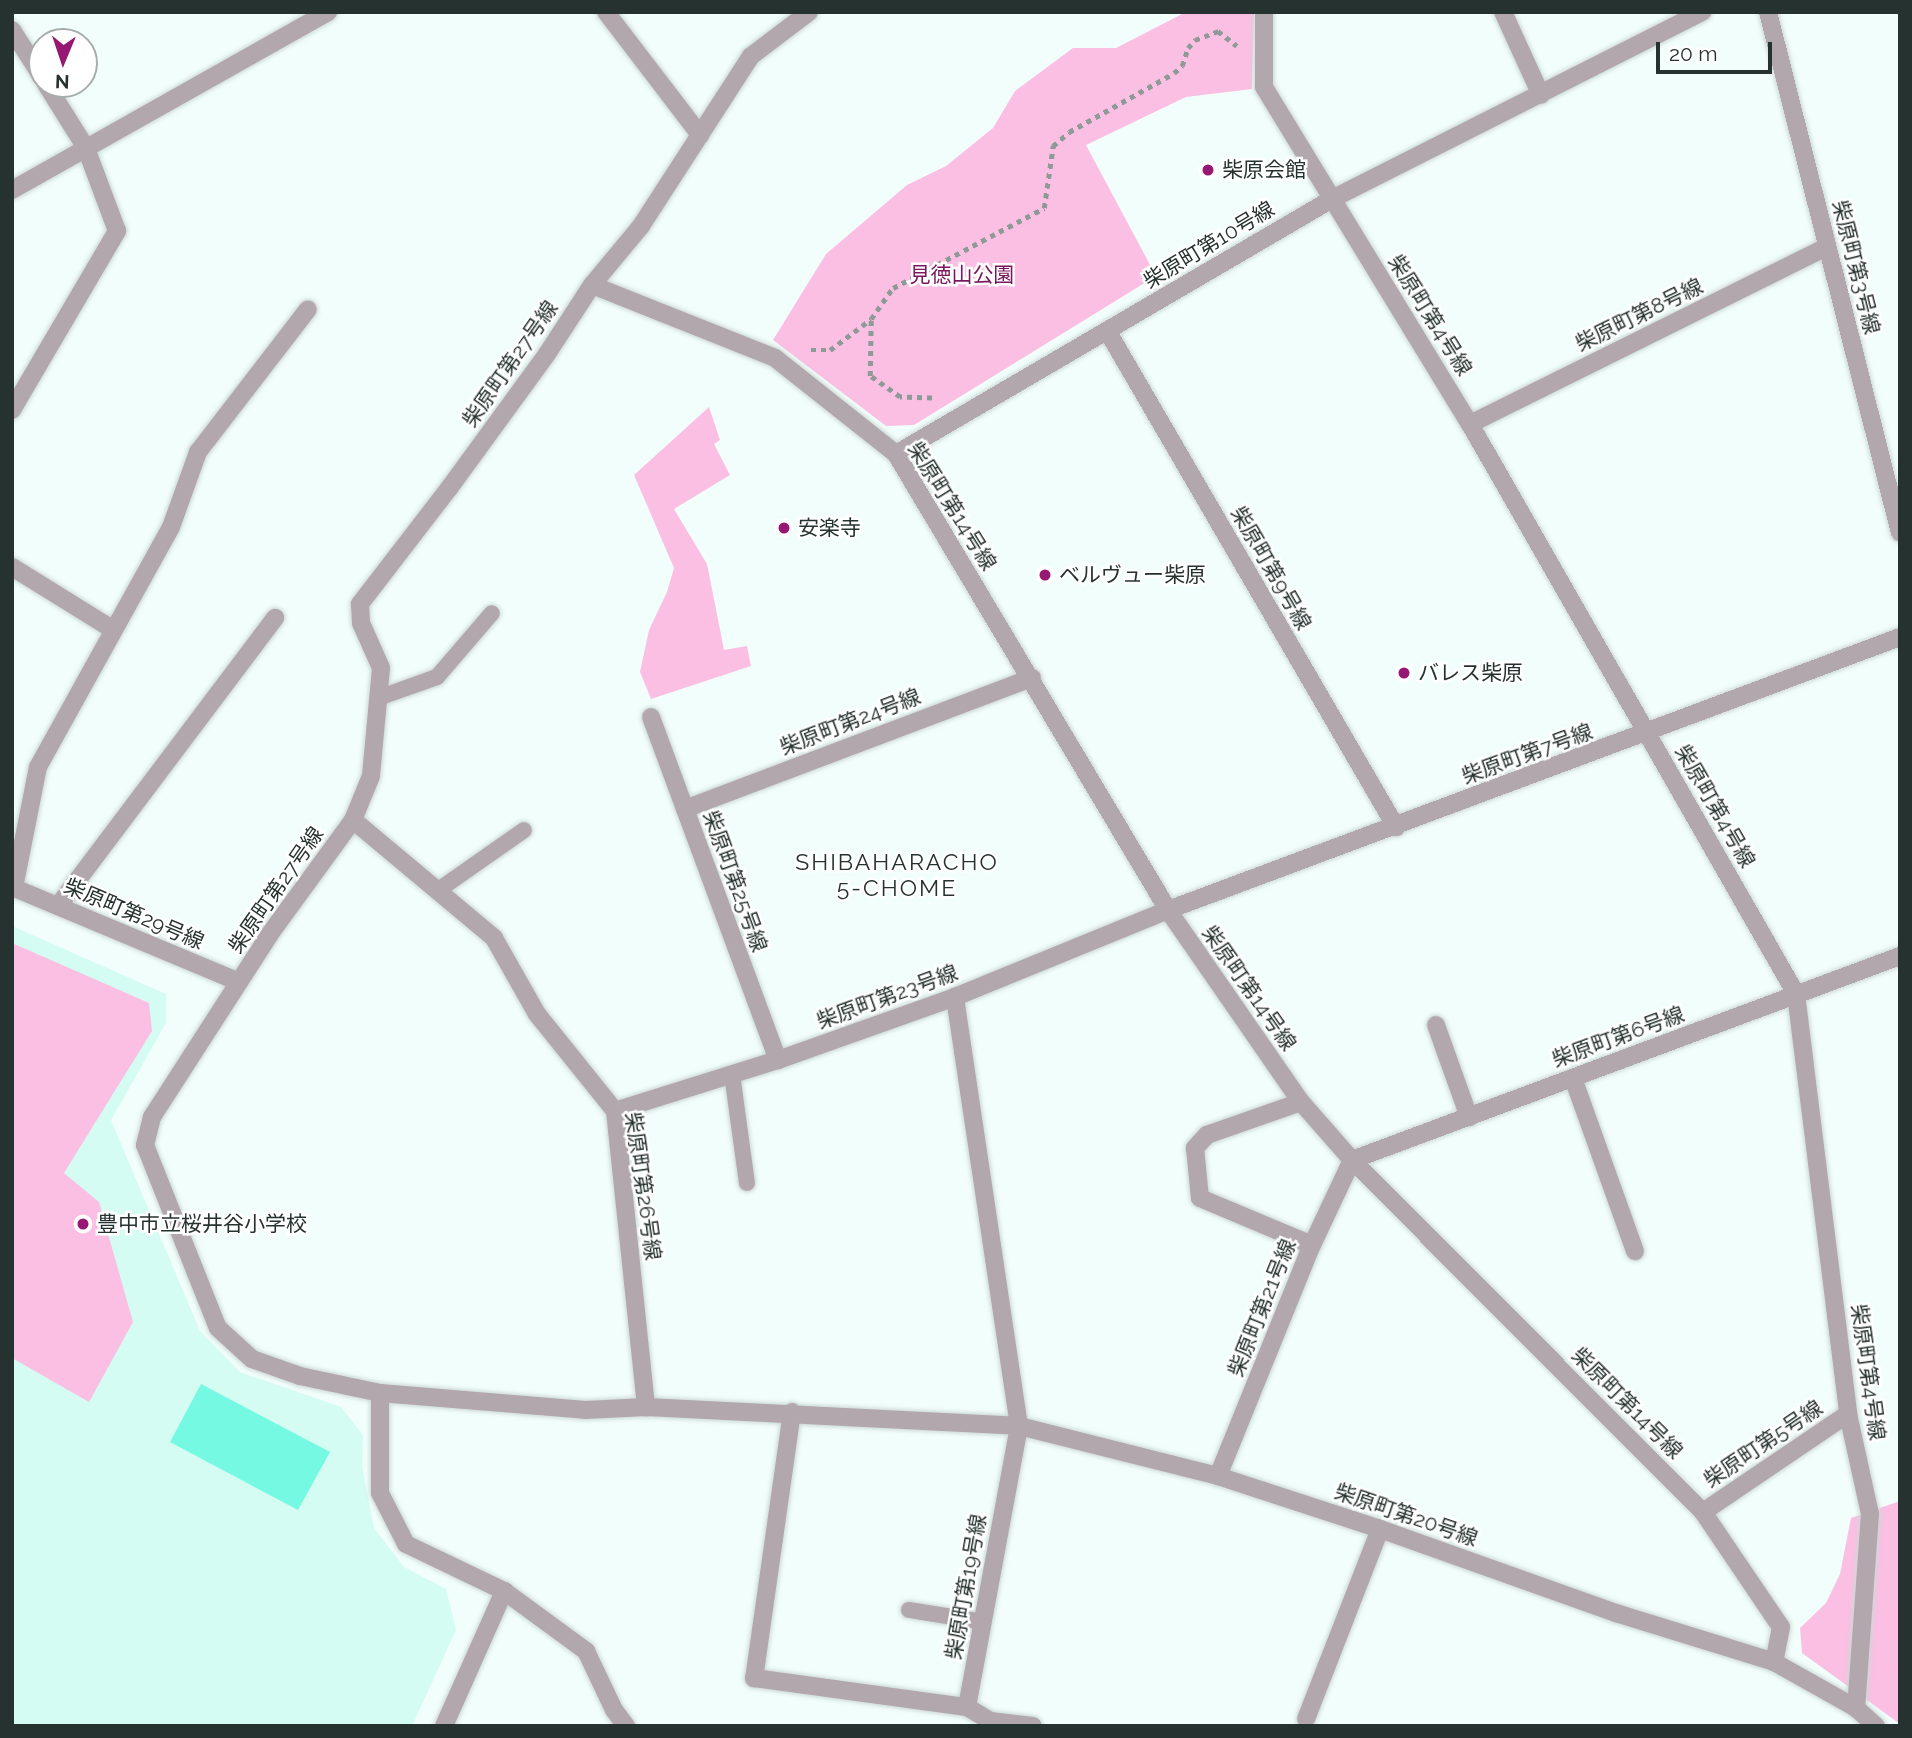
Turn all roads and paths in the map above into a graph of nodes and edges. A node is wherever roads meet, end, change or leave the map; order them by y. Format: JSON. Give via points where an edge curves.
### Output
{"nodes":[{"id":1,"x":328,"y":12,"type":"edge"},
{"id":2,"x":606,"y":12,"type":"edge"},
{"id":3,"x":809,"y":12,"type":"edge"},
{"id":4,"x":1264,"y":12,"type":"edge"},
{"id":5,"x":1503,"y":12,"type":"edge"},
{"id":6,"x":1702,"y":12,"type":"edge"},
{"id":7,"x":1768,"y":12,"type":"edge"},
{"id":8,"x":12,"y":30,"type":"edge"},
{"id":9,"x":28,"y":56,"type":"edge"},
{"id":10,"x":1264,"y":57,"type":"junction"},
{"id":11,"x":1541,"y":95,"type":"junction"},
{"id":12,"x":55,"y":98,"type":"edge"},
{"id":13,"x":700,"y":135,"type":"junction"},
{"id":14,"x":86,"y":148,"type":"junction"},
{"id":15,"x":12,"y":190,"type":"edge"},
{"id":16,"x":1332,"y":199,"type":"junction"},
{"id":17,"x":1827,"y":247,"type":"junction"},
{"id":18,"x":592,"y":285,"type":"junction"},
{"id":19,"x":308,"y":309,"type":"dead end"},
{"id":20,"x":871,"y":320,"type":"junction"},
{"id":21,"x":1108,"y":332,"type":"junction"},
{"id":22,"x":775,"y":358,"type":"junction"},
{"id":23,"x":12,"y":411,"type":"edge"},
{"id":24,"x":948,"y":424,"type":"junction"},
{"id":25,"x":1470,"y":424,"type":"junction"},
{"id":26,"x":896,"y":454,"type":"junction"},
{"id":27,"x":1900,"y":533,"type":"edge"},
{"id":28,"x":12,"y":567,"type":"edge"},
{"id":29,"x":492,"y":613,"type":"dead end"},
{"id":30,"x":275,"y":618,"type":"dead end"},
{"id":31,"x":112,"y":629,"type":"junction"},
{"id":32,"x":1900,"y":637,"type":"edge"},
{"id":33,"x":1032,"y":678,"type":"junction"},
{"id":34,"x":378,"y":698,"type":"junction"},
{"id":35,"x":651,"y":717,"type":"dead end"},
{"id":36,"x":1647,"y":733,"type":"junction"},
{"id":37,"x":685,"y":809,"type":"junction"},
{"id":38,"x":353,"y":820,"type":"junction"},
{"id":39,"x":1396,"y":827,"type":"junction"},
{"id":40,"x":524,"y":830,"type":"dead end"},
{"id":41,"x":13,"y":888,"type":"edge"},
{"id":42,"x":437,"y":891,"type":"junction"},
{"id":43,"x":58,"y":906,"type":"junction"},
{"id":44,"x":1168,"y":910,"type":"junction"},
{"id":45,"x":1900,"y":956,"type":"edge"},
{"id":46,"x":239,"y":982,"type":"junction"},
{"id":47,"x":1796,"y":994,"type":"junction"},
{"id":48,"x":956,"y":997,"type":"junction"},
{"id":49,"x":1436,"y":1025,"type":"dead end"},
{"id":50,"x":778,"y":1060,"type":"junction"},
{"id":51,"x":732,"y":1074,"type":"junction"},
{"id":52,"x":1573,"y":1077,"type":"junction"},
{"id":53,"x":1301,"y":1102,"type":"junction"},
{"id":54,"x":615,"y":1111,"type":"junction"},
{"id":55,"x":1469,"y":1117,"type":"junction"},
{"id":56,"x":1352,"y":1160,"type":"junction"},
{"id":57,"x":747,"y":1183,"type":"dead end"},
{"id":58,"x":1312,"y":1245,"type":"junction"},
{"id":59,"x":1635,"y":1251,"type":"dead end"},
{"id":60,"x":380,"y":1393,"type":"junction"},
{"id":61,"x":646,"y":1406,"type":"junction"},
{"id":62,"x":792,"y":1412,"type":"junction"},
{"id":63,"x":1848,"y":1414,"type":"junction"},
{"id":64,"x":1019,"y":1426,"type":"junction"},
{"id":65,"x":1218,"y":1476,"type":"junction"},
{"id":66,"x":1703,"y":1512,"type":"junction"},
{"id":67,"x":1380,"y":1529,"type":"junction"},
{"id":68,"x":503,"y":1591,"type":"junction"},
{"id":69,"x":909,"y":1610,"type":"dead end"},
{"id":70,"x":983,"y":1622,"type":"junction"},
{"id":71,"x":1774,"y":1662,"type":"junction"},
{"id":72,"x":967,"y":1707,"type":"junction"},
{"id":73,"x":1856,"y":1708,"type":"junction"},
{"id":74,"x":612,"y":1718,"type":"edge"},
{"id":75,"x":1306,"y":1719,"type":"dead end"},
{"id":76,"x":444,"y":1726,"type":"edge"},
{"id":77,"x":626,"y":1726,"type":"edge"},
{"id":78,"x":1033,"y":1726,"type":"edge"},
{"id":79,"x":1876,"y":1726,"type":"edge"}],
"edges":[{"from":1,"to":14,"type":"street"},
{"from":2,"to":13,"type":"street"},
{"from":3,"to":13,"type":"street","name":"柴原町第27号線","via":[[751,56]]},
{"from":4,"to":10,"type":"street","name":"柴原町第4号線"},
{"from":5,"to":11,"type":"street"},
{"from":6,"to":11,"type":"street","name":"柴原町第10号線"},
{"from":7,"to":17,"type":"street","name":"柴原町第3号線"},
{"from":8,"to":9,"type":"street"},
{"from":10,"to":16,"type":"street","name":"柴原町第4号線","via":[[1264,87]]},
{"from":10,"to":20,"type":"path","via":[[1229,43],[1218,31],[1195,40],[1174,72],[1069,132],[1053,146],[1044,208],[893,288]]},
{"from":11,"to":16,"type":"street","name":"柴原町第10号線"},
{"from":12,"to":14,"type":"street"},
{"from":13,"to":18,"type":"street","name":"柴原町第27号線","via":[[641,226]]},
{"from":14,"to":15,"type":"street"},
{"from":14,"to":23,"type":"street","via":[[117,231]]},
{"from":16,"to":21,"type":"street","name":"柴原町第10号線"},
{"from":16,"to":25,"type":"street","name":"柴原町第4号線"},
{"from":17,"to":25,"type":"street","name":"柴原町第8号線"},
{"from":17,"to":27,"type":"street","name":"柴原町第3号線"},
{"from":18,"to":22,"type":"street","name":"柴原町第14号線"},
{"from":18,"to":34,"type":"street","name":"柴原町第27号線","via":[[547,354],[360,604],[361,623],[382,668]]},
{"from":19,"to":31,"type":"street","via":[[198,452],[171,527]]},
{"from":20,"to":22,"type":"path","via":[[830,350],[779,351]]},
{"from":20,"to":24,"type":"path","via":[[870,376],[900,397],[933,398]]},
{"from":21,"to":24,"type":"street","name":"柴原町第10号線"},
{"from":21,"to":39,"type":"street","name":"柴原町第9号線"},
{"from":22,"to":26,"type":"street","name":"柴原町第14号線"},
{"from":24,"to":26,"type":"street","name":"柴原町第10号線"},
{"from":25,"to":36,"type":"street","name":"柴原町第4号線"},
{"from":26,"to":33,"type":"street","name":"柴原町第14号線"},
{"from":28,"to":31,"type":"street"},
{"from":29,"to":34,"type":"lane","via":[[437,677]]},
{"from":30,"to":43,"type":"street"},
{"from":31,"to":41,"type":"street","via":[[38,767]]},
{"from":32,"to":36,"type":"street","name":"柴原町第7号線"},
{"from":33,"to":37,"type":"street","name":"柴原町第24号線"},
{"from":33,"to":44,"type":"street","name":"柴原町第14号線"},
{"from":34,"to":38,"type":"street","name":"柴原町第27号線","via":[[371,776]]},
{"from":35,"to":37,"type":"street","name":"柴原町第25号線"},
{"from":36,"to":39,"type":"street","name":"柴原町第7号線"},
{"from":36,"to":47,"type":"street","name":"柴原町第4号線"},
{"from":37,"to":50,"type":"street","name":"柴原町第25号線"},
{"from":38,"to":42,"type":"street","name":"柴原町第26号線"},
{"from":38,"to":46,"type":"street","name":"柴原町第27号線"},
{"from":39,"to":44,"type":"street","name":"柴原町第7号線"},
{"from":40,"to":42,"type":"lane"},
{"from":41,"to":43,"type":"street","name":"柴原町第29号線"},
{"from":42,"to":54,"type":"street","name":"柴原町第26号線","via":[[494,938],[537,1014]]},
{"from":43,"to":46,"type":"street","name":"柴原町第29号線"},
{"from":44,"to":48,"type":"street","name":"柴原町第23号線"},
{"from":44,"to":53,"type":"street","name":"柴原町第14号線"},
{"from":45,"to":47,"type":"street","name":"柴原町第6号線"},
{"from":46,"to":60,"type":"street","name":"柴原町第27号線","via":[[152,1117],[145,1145],[155,1175],[218,1328],[252,1359],[300,1377]]},
{"from":47,"to":52,"type":"street","name":"柴原町第6号線"},
{"from":47,"to":63,"type":"street","name":"柴原町第4号線"},
{"from":48,"to":50,"type":"street","name":"柴原町第23号線"},
{"from":48,"to":64,"type":"street","name":"柴原町第19号線"},
{"from":49,"to":55,"type":"street"},
{"from":50,"to":51,"type":"street","name":"柴原町第23号線"},
{"from":51,"to":54,"type":"street","name":"柴原町第23号線"},
{"from":51,"to":57,"type":"lane"},
{"from":52,"to":55,"type":"street","name":"柴原町第6号線"},
{"from":52,"to":59,"type":"street"},
{"from":53,"to":56,"type":"street","name":"柴原町第14号線"},
{"from":53,"to":58,"type":"street","via":[[1207,1135],[1195,1148],[1200,1198]]},
{"from":54,"to":61,"type":"street","name":"柴原町第26号線"},
{"from":55,"to":56,"type":"street","name":"柴原町第6号線"},
{"from":56,"to":58,"type":"street","name":"柴原町第21号線"},
{"from":56,"to":66,"type":"street","name":"柴原町第14号線"},
{"from":58,"to":65,"type":"street","name":"柴原町第21号線"},
{"from":60,"to":61,"type":"street","name":"柴原町第27号線","via":[[585,1410]]},
{"from":60,"to":68,"type":"street","via":[[380,1493],[406,1544]]},
{"from":61,"to":62,"type":"street","name":"柴原町第20号線"},
{"from":62,"to":64,"type":"street","name":"柴原町第20号線"},
{"from":62,"to":72,"type":"street","via":[[754,1678]]},
{"from":63,"to":66,"type":"street","name":"柴原町第5号線"},
{"from":63,"to":73,"type":"street","name":"柴原町第4号線","via":[[1870,1514]]},
{"from":64,"to":65,"type":"street","name":"柴原町第20号線"},
{"from":64,"to":70,"type":"street","name":"柴原町第19号線"},
{"from":65,"to":67,"type":"street","name":"柴原町第20号線"},
{"from":66,"to":71,"type":"street","name":"柴原町第14号線","via":[[1781,1627]]},
{"from":67,"to":71,"type":"street","name":"柴原町第20号線","via":[[1616,1613]]},
{"from":67,"to":75,"type":"street"},
{"from":68,"to":74,"type":"street","via":[[586,1651]]},
{"from":68,"to":76,"type":"street"},
{"from":69,"to":70,"type":"lane"},
{"from":70,"to":72,"type":"street","name":"柴原町第19号線"},
{"from":71,"to":73,"type":"street"},
{"from":72,"to":78,"type":"street","via":[[990,1721]]},
{"from":73,"to":79,"type":"street"},
{"from":74,"to":77,"type":"street"}]}
